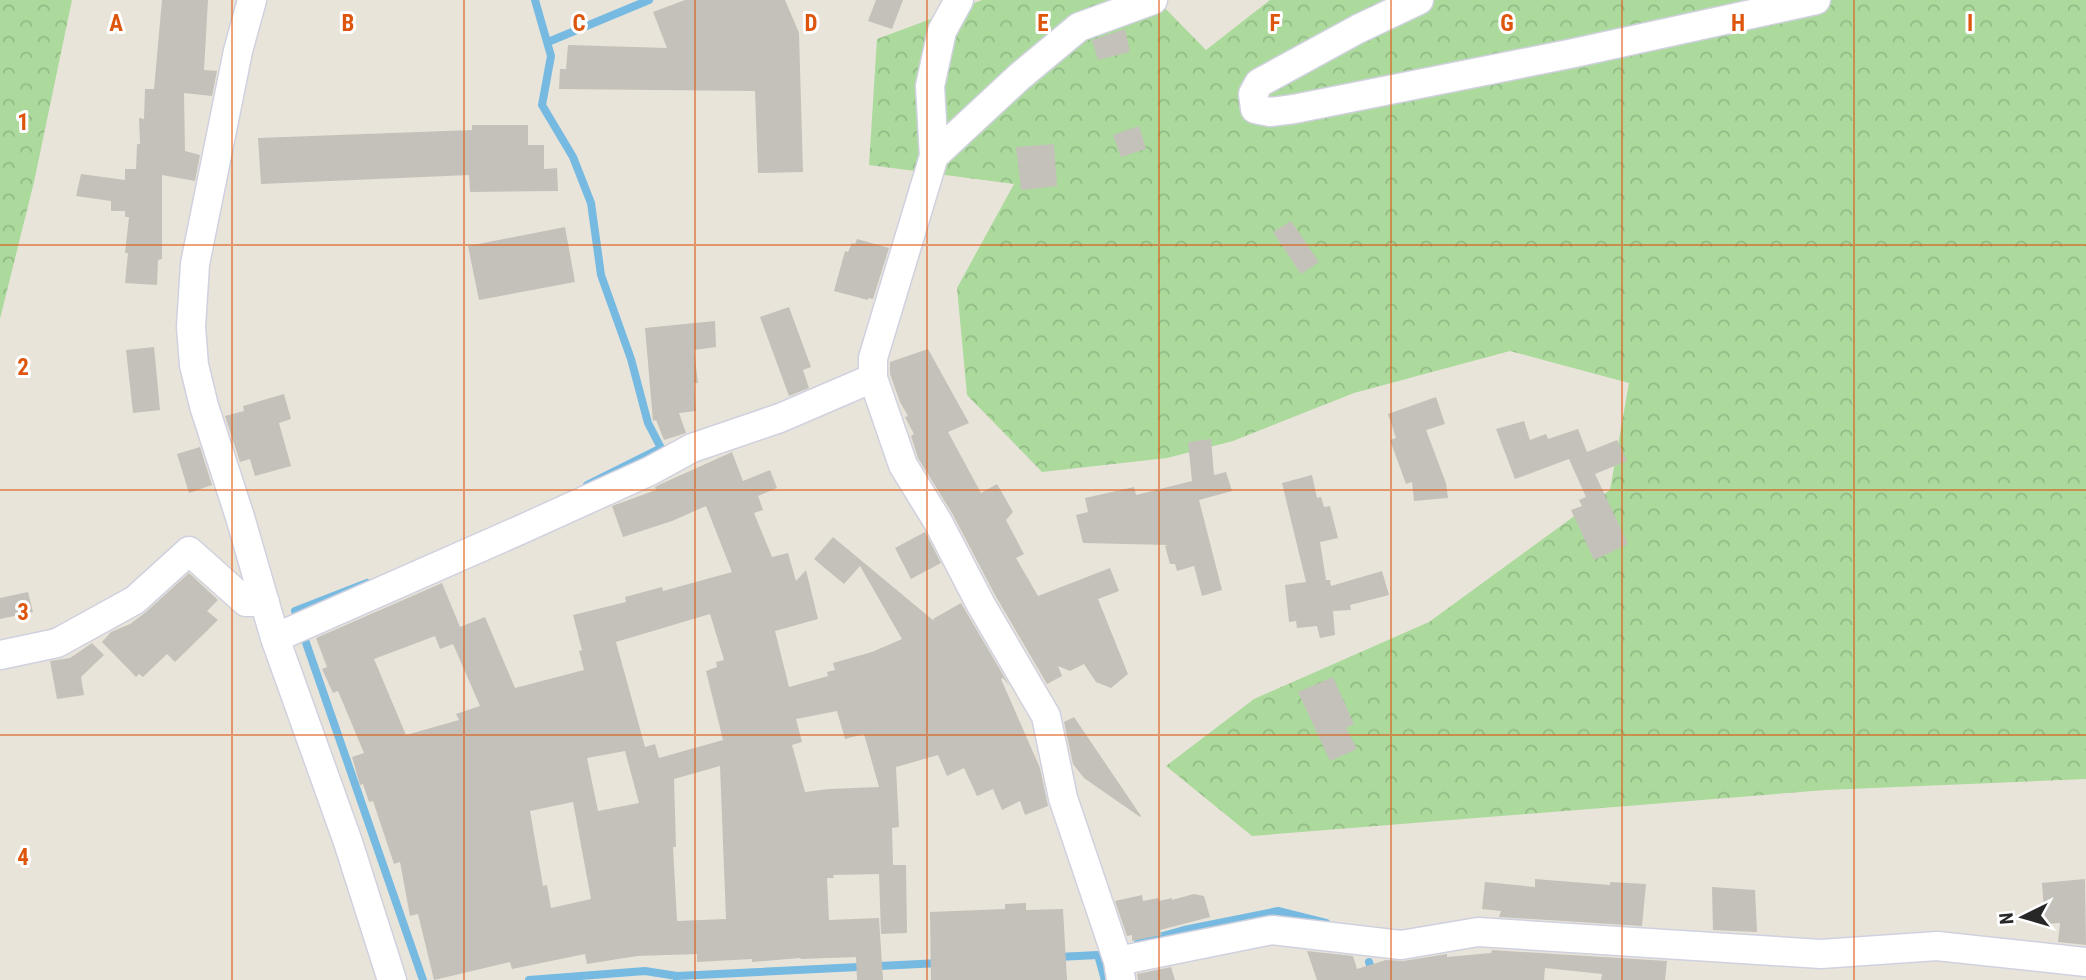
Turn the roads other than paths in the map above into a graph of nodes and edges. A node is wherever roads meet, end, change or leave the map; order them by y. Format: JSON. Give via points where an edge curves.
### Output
{"nodes":[{"id":1,"x":252,"y":0,"type":"edge"},
{"id":2,"x":960,"y":0,"type":"edge"},
{"id":3,"x":1153,"y":0,"type":"edge"},
{"id":4,"x":1419,"y":0,"type":"edge"},
{"id":5,"x":1816,"y":0,"type":"edge"},
{"id":6,"x":934,"y":156,"type":"junction"},
{"id":7,"x":873,"y":379,"type":"junction"},
{"id":8,"x":265,"y":602,"type":"junction"},
{"id":9,"x":292,"y":630,"type":"junction"},
{"id":10,"x":0,"y":655,"type":"edge"},
{"id":11,"x":2086,"y":962,"type":"edge"},
{"id":12,"x":1120,"y":971,"type":"edge"},
{"id":13,"x":392,"y":980,"type":"edge"}],
"edges":[{"from":1,"to":8,"type":"street","via":[[195,264],[191,327],[204,406]]},
{"from":2,"to":6,"type":"street","via":[[942,31],[930,86]]},
{"from":3,"to":6,"type":"street","via":[[1079,27]]},
{"from":4,"to":5,"type":"street","via":[[1259,83],[1253,94],[1255,109],[1294,110]]},
{"from":6,"to":7,"type":"street","via":[[873,358]]},
{"from":7,"to":9,"type":"street","via":[[692,448],[650,471]]},
{"from":7,"to":12,"type":"street","via":[[903,465],[1045,716],[1063,798]]},
{"from":8,"to":9,"type":"street"},
{"from":8,"to":10,"type":"street","via":[[246,602],[189,551],[135,600],[57,643]]},
{"from":9,"to":13,"type":"street","via":[[344,829]]},
{"from":11,"to":12,"type":"street","via":[[1937,946],[1821,954],[1478,932],[1401,945],[1272,930]]}]}
